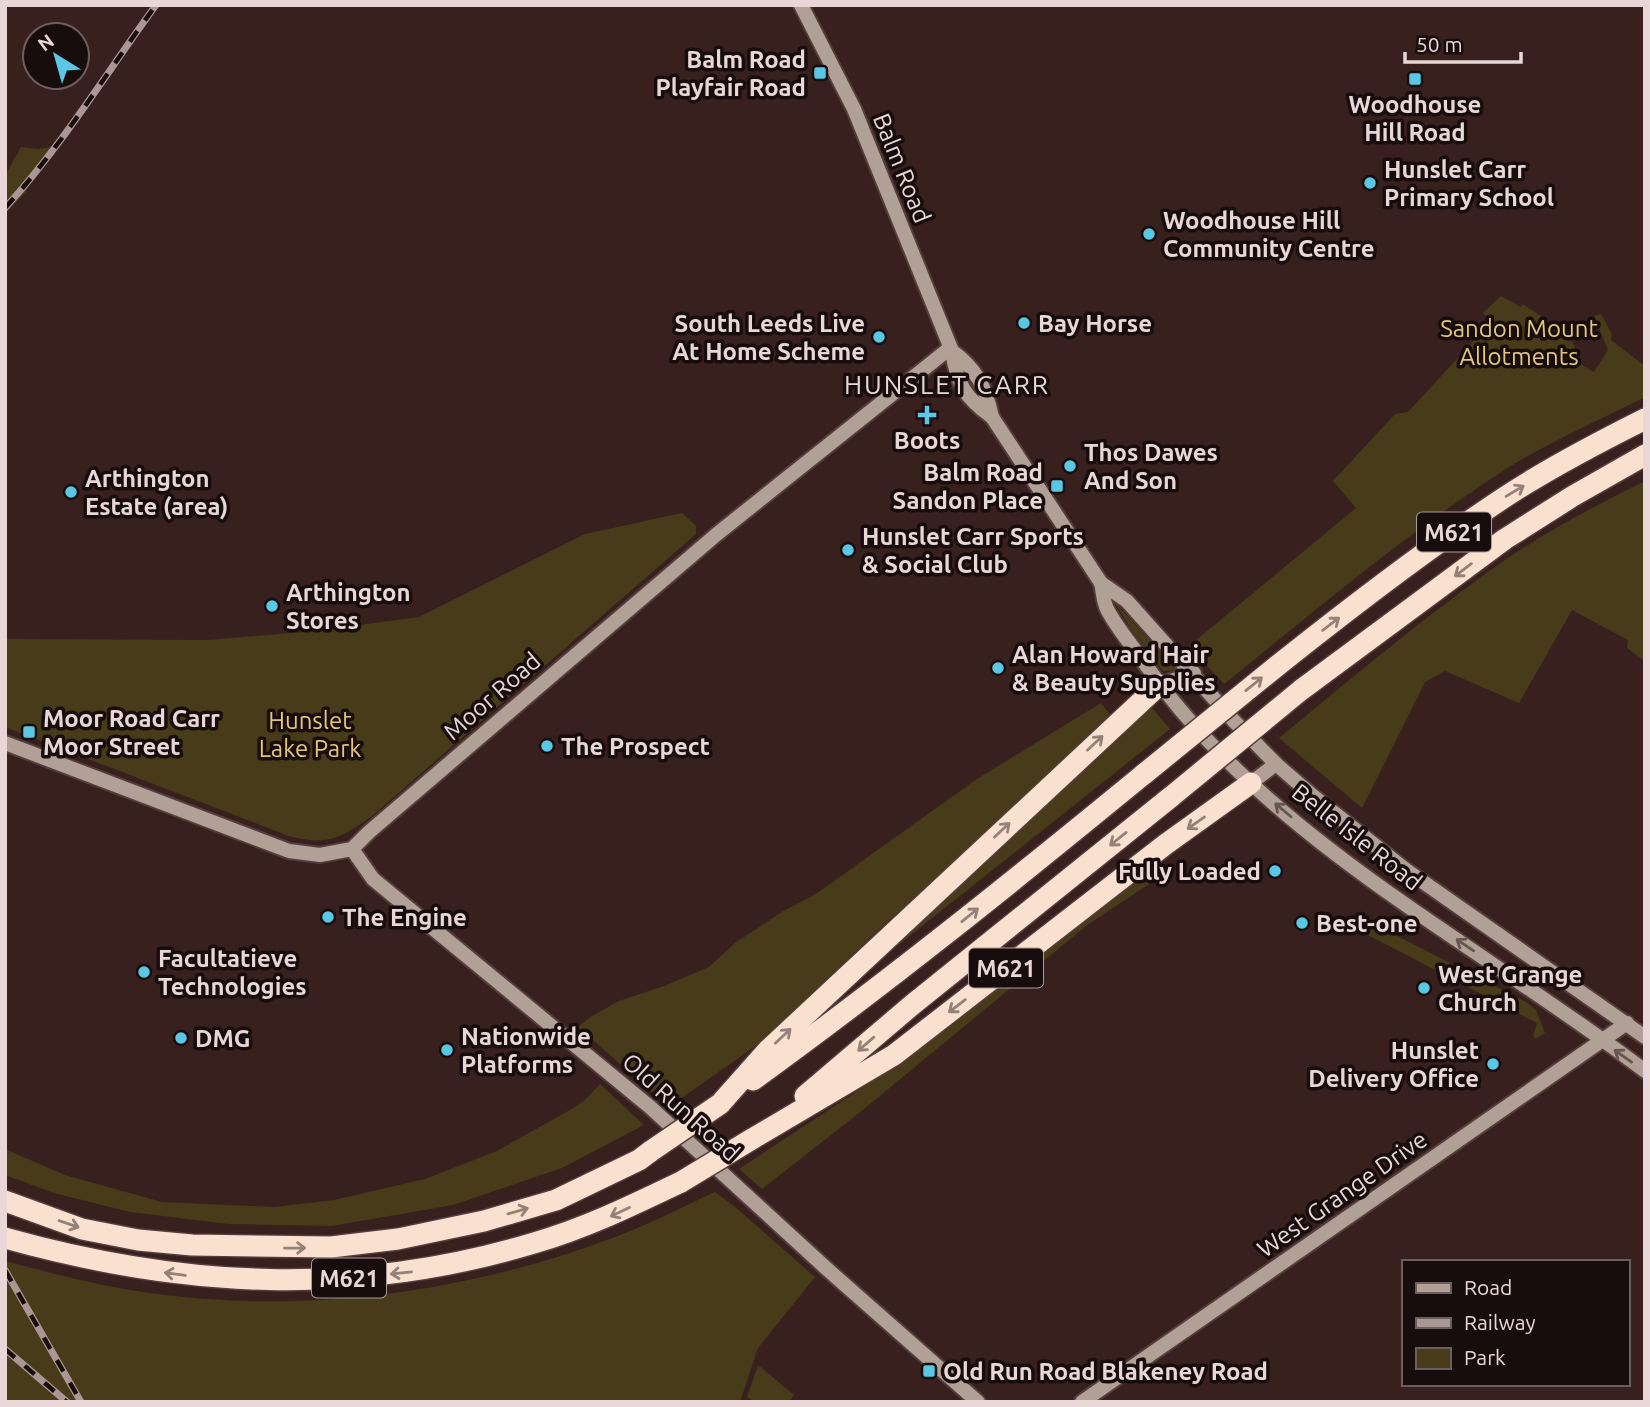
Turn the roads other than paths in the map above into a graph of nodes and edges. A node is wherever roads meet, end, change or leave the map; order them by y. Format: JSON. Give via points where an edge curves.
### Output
{"nodes":[{"id":1,"x":801,"y":5,"type":"edge"},
{"id":2,"x":951,"y":349,"type":"junction"},
{"id":3,"x":1645,"y":419,"type":"edge"},
{"id":4,"x":1645,"y":455,"type":"edge"},
{"id":5,"x":1101,"y":583,"type":"junction"},
{"id":6,"x":1194,"y":673,"type":"junction"},
{"id":7,"x":1159,"y":685,"type":"junction"},
{"id":8,"x":5,"y":743,"type":"edge"},
{"id":9,"x":1276,"y":764,"type":"junction"},
{"id":10,"x":1251,"y":783,"type":"junction"},
{"id":11,"x":352,"y":849,"type":"junction"},
{"id":12,"x":1627,"y":1023,"type":"junction"},
{"id":13,"x":1645,"y":1037,"type":"edge"},
{"id":14,"x":1602,"y":1041,"type":"junction"},
{"id":15,"x":1645,"y":1071,"type":"edge"},
{"id":16,"x":720,"y":1104,"type":"junction"},
{"id":17,"x":752,"y":1139,"type":"junction"},
{"id":18,"x":5,"y":1201,"type":"edge"},
{"id":19,"x":5,"y":1238,"type":"edge"},
{"id":20,"x":978,"y":1402,"type":"edge"},
{"id":21,"x":1082,"y":1402,"type":"edge"}],
"edges":[{"from":1,"to":2,"type":"street","name":"Balm Road","via":[[854,109]]},
{"from":2,"to":5,"type":"street","name":"Belle Isle Road","via":[[955,375],[973,404],[992,417]]},
{"from":2,"to":11,"type":"street","name":"Moor Road","via":[[717,534]]},
{"from":16,"to":3,"type":"highway","number":"M621","one_way":true,"bridge":true,"via":[[831,1024],[1277,666],[1439,543],[1506,496]]},
{"from":4,"to":17,"type":"highway","number":"M621","one_way":true,"bridge":true,"via":[[1505,538],[1301,690]]},
{"from":5,"to":6,"type":"street","name":"Belle Isle Road","via":[[1127,601]]},
{"from":5,"to":7,"type":"street","name":"Belle Isle Road","via":[[1106,608]]},
{"from":6,"to":7,"type":"street"},
{"from":6,"to":9,"type":"street","name":"Belle Isle Road"},
{"from":7,"to":10,"type":"street","name":"Belle Isle Road"},
{"from":16,"to":7,"type":"highway","number":"M621","one_way":true,"via":[[768,1050]]},
{"from":8,"to":11,"type":"street","via":[[289,851],[320,855]]},
{"from":9,"to":10,"type":"street"},
{"from":9,"to":12,"type":"street","name":"Belle Isle Road","via":[[1406,870]]},
{"from":14,"to":10,"type":"street","name":"Belle Isle Road","one_way":true,"via":[[1345,861]]},
{"from":10,"to":17,"type":"highway","number":"M621","one_way":true,"via":[[894,1055]]},
{"from":11,"to":20,"type":"street","name":"Old Run Road","via":[[373,879],[650,1107]]},
{"from":12,"to":13,"type":"street","name":"Belle Isle Road"},
{"from":12,"to":14,"type":"street","name":"West Grange Drive"},
{"from":15,"to":14,"type":"street","name":"Belle Isle Road","one_way":true},
{"from":14,"to":21,"type":"street","name":"West Grange Drive"},
{"from":18,"to":16,"type":"highway","number":"M621","one_way":true,"bridge":true,"via":[[82,1229],[138,1240],[205,1246],[331,1247],[398,1239],[556,1200],[639,1160]]},
{"from":17,"to":19,"type":"highway","number":"M621","one_way":true,"bridge":true,"via":[[612,1216],[534,1243],[422,1270],[290,1280],[210,1278],[69,1256]]}]}
